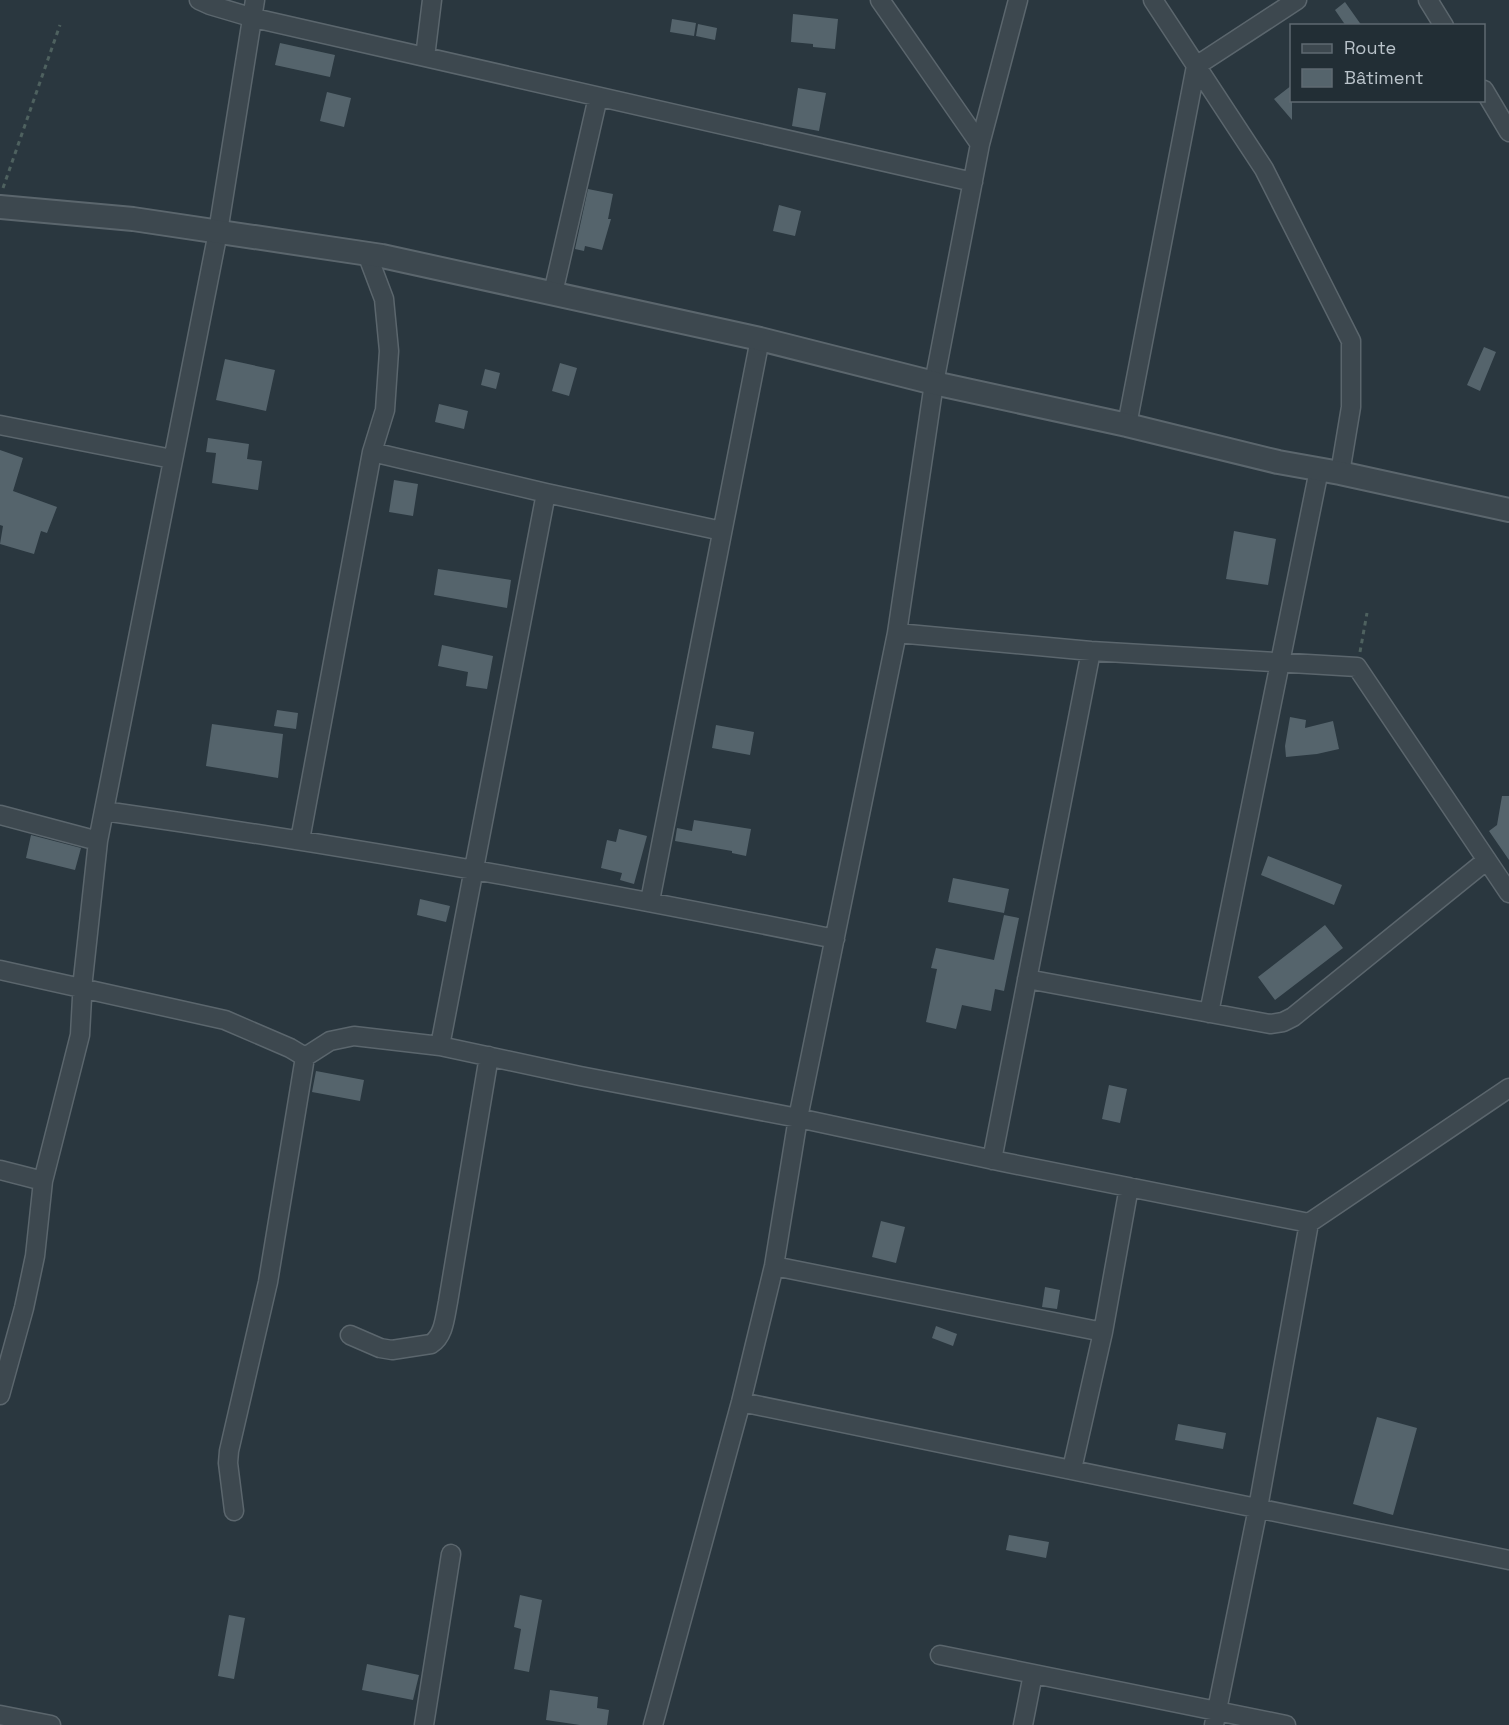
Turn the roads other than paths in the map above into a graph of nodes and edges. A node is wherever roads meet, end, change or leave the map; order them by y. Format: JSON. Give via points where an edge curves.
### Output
{"nodes":[{"id":1,"x":199,"y":0,"type":"edge"},
{"id":2,"x":432,"y":0,"type":"edge"},
{"id":3,"x":880,"y":0,"type":"edge"},
{"id":4,"x":1018,"y":0,"type":"edge"},
{"id":5,"x":1153,"y":0,"type":"edge"},
{"id":6,"x":1297,"y":0,"type":"edge"},
{"id":7,"x":1428,"y":0,"type":"edge"},
{"id":8,"x":255,"y":9,"type":"edge"},
{"id":9,"x":1443,"y":24,"type":"edge"},
{"id":10,"x":425,"y":57,"type":"junction"},
{"id":11,"x":1196,"y":66,"type":"junction"},
{"id":12,"x":1485,"y":92,"type":"edge"},
{"id":13,"x":598,"y":97,"type":"junction"},
{"id":14,"x":1509,"y":132,"type":"edge"},
{"id":15,"x":980,"y":144,"type":"junction"},
{"id":16,"x":973,"y":182,"type":"junction"},
{"id":17,"x":0,"y":207,"type":"edge"},
{"id":18,"x":218,"y":232,"type":"junction"},
{"id":19,"x":367,"y":254,"type":"junction"},
{"id":20,"x":553,"y":293,"type":"junction"},
{"id":21,"x":760,"y":339,"type":"junction"},
{"id":22,"x":934,"y":383,"type":"junction"},
{"id":23,"x":0,"y":425,"type":"edge"},
{"id":24,"x":1127,"y":425,"type":"junction"},
{"id":25,"x":372,"y":452,"type":"junction"},
{"id":26,"x":172,"y":459,"type":"junction"},
{"id":27,"x":1330,"y":471,"type":"junction"},
{"id":28,"x":546,"y":493,"type":"junction"},
{"id":29,"x":1509,"y":510,"type":"edge"},
{"id":30,"x":722,"y":531,"type":"junction"},
{"id":31,"x":897,"y":633,"type":"junction"},
{"id":32,"x":1091,"y":651,"type":"junction"},
{"id":33,"x":1281,"y":662,"type":"junction"},
{"id":34,"x":104,"y":811,"type":"junction"},
{"id":35,"x":0,"y":815,"type":"edge"},
{"id":36,"x":300,"y":840,"type":"junction"},
{"id":37,"x":98,"y":841,"type":"junction"},
{"id":38,"x":1487,"y":860,"type":"junction"},
{"id":39,"x":472,"y":871,"type":"junction"},
{"id":40,"x":1509,"y":893,"type":"edge"},
{"id":41,"x":650,"y":901,"type":"junction"},
{"id":42,"x":835,"y":939,"type":"junction"},
{"id":43,"x":0,"y":970,"type":"edge"},
{"id":44,"x":1027,"y":979,"type":"junction"},
{"id":45,"x":82,"y":987,"type":"junction"},
{"id":46,"x":1209,"y":1013,"type":"junction"},
{"id":47,"x":440,"y":1046,"type":"junction"},
{"id":48,"x":489,"y":1056,"type":"junction"},
{"id":49,"x":305,"y":1057,"type":"junction"},
{"id":50,"x":1509,"y":1088,"type":"edge"},
{"id":51,"x":798,"y":1118,"type":"junction"},
{"id":52,"x":992,"y":1160,"type":"junction"},
{"id":53,"x":0,"y":1170,"type":"edge"},
{"id":54,"x":44,"y":1181,"type":"junction"},
{"id":55,"x":1130,"y":1187,"type":"junction"},
{"id":56,"x":1308,"y":1223,"type":"junction"},
{"id":57,"x":774,"y":1266,"type":"junction"},
{"id":58,"x":1103,"y":1332,"type":"junction"},
{"id":59,"x":350,"y":1335,"type":"dead end"},
{"id":60,"x":0,"y":1395,"type":"edge"},
{"id":61,"x":741,"y":1402,"type":"junction"},
{"id":62,"x":1072,"y":1469,"type":"junction"},
{"id":63,"x":1258,"y":1508,"type":"junction"},
{"id":64,"x":234,"y":1511,"type":"dead end"},
{"id":65,"x":451,"y":1554,"type":"dead end"},
{"id":66,"x":1509,"y":1560,"type":"edge"},
{"id":67,"x":940,"y":1655,"type":"dead end"},
{"id":68,"x":1033,"y":1674,"type":"junction"},
{"id":69,"x":0,"y":1715,"type":"edge"},
{"id":70,"x":1215,"y":1718,"type":"edge"},
{"id":71,"x":51,"y":1725,"type":"edge"},
{"id":72,"x":424,"y":1725,"type":"edge"},
{"id":73,"x":652,"y":1725,"type":"edge"},
{"id":74,"x":1023,"y":1725,"type":"edge"},
{"id":75,"x":1286,"y":1725,"type":"edge"}],
"edges":[{"from":1,"to":8,"type":"street","via":[[210,5]]},
{"from":2,"to":10,"type":"street"},
{"from":3,"to":15,"type":"street"},
{"from":4,"to":15,"type":"street"},
{"from":5,"to":11,"type":"street"},
{"from":6,"to":11,"type":"street"},
{"from":7,"to":9,"type":"street"},
{"from":8,"to":10,"type":"street"},
{"from":8,"to":18,"type":"street"},
{"from":10,"to":13,"type":"street"},
{"from":11,"to":24,"type":"street"},
{"from":11,"to":27,"type":"street","via":[[1264,169],[1351,341],[1351,407]]},
{"from":12,"to":14,"type":"street"},
{"from":13,"to":16,"type":"street"},
{"from":13,"to":20,"type":"street"},
{"from":15,"to":16,"type":"street"},
{"from":16,"to":22,"type":"street"},
{"from":17,"to":18,"type":"street","via":[[133,219]]},
{"from":18,"to":19,"type":"street"},
{"from":18,"to":26,"type":"street"},
{"from":19,"to":20,"type":"street"},
{"from":19,"to":25,"type":"street","via":[[384,299],[389,351],[385,410]]},
{"from":20,"to":21,"type":"street"},
{"from":21,"to":22,"type":"street"},
{"from":21,"to":30,"type":"street"},
{"from":22,"to":24,"type":"street"},
{"from":22,"to":31,"type":"street"},
{"from":23,"to":26,"type":"street"},
{"from":24,"to":27,"type":"street"},
{"from":25,"to":28,"type":"street"},
{"from":25,"to":36,"type":"street"},
{"from":26,"to":34,"type":"street"},
{"from":27,"to":29,"type":"street"},
{"from":27,"to":33,"type":"street"},
{"from":28,"to":30,"type":"street"},
{"from":28,"to":39,"type":"street"},
{"from":30,"to":41,"type":"street"},
{"from":31,"to":32,"type":"street"},
{"from":31,"to":42,"type":"street"},
{"from":32,"to":33,"type":"street"},
{"from":32,"to":44,"type":"street"},
{"from":33,"to":38,"type":"street","via":[[1357,667]]},
{"from":33,"to":46,"type":"street"},
{"from":34,"to":36,"type":"street"},
{"from":34,"to":37,"type":"street"},
{"from":35,"to":37,"type":"street"},
{"from":36,"to":39,"type":"street"},
{"from":37,"to":45,"type":"street"},
{"from":38,"to":40,"type":"street"},
{"from":38,"to":46,"type":"street","via":[[1293,1017],[1270,1024]]},
{"from":39,"to":41,"type":"street"},
{"from":39,"to":47,"type":"street"},
{"from":41,"to":42,"type":"street"},
{"from":42,"to":51,"type":"street"},
{"from":43,"to":45,"type":"street"},
{"from":44,"to":46,"type":"street"},
{"from":44,"to":52,"type":"street"},
{"from":45,"to":49,"type":"street","via":[[225,1020]]},
{"from":45,"to":54,"type":"street","via":[[80,1035]]},
{"from":47,"to":48,"type":"street"},
{"from":47,"to":49,"type":"street","via":[[354,1036],[330,1041]]},
{"from":48,"to":51,"type":"street"},
{"from":48,"to":59,"type":"street","via":[[441,1334],[431,1344],[392,1350]]},
{"from":49,"to":64,"type":"street","via":[[268,1282],[229,1451]]},
{"from":50,"to":56,"type":"street"},
{"from":51,"to":52,"type":"street"},
{"from":51,"to":57,"type":"street"},
{"from":52,"to":55,"type":"street"},
{"from":53,"to":54,"type":"street"},
{"from":54,"to":60,"type":"street","via":[[24,1308]]},
{"from":55,"to":56,"type":"street"},
{"from":55,"to":58,"type":"street"},
{"from":56,"to":63,"type":"street"},
{"from":57,"to":58,"type":"street"},
{"from":57,"to":61,"type":"street"},
{"from":58,"to":62,"type":"street"},
{"from":61,"to":62,"type":"street"},
{"from":61,"to":73,"type":"street"},
{"from":62,"to":63,"type":"street"},
{"from":63,"to":66,"type":"street"},
{"from":63,"to":70,"type":"street"},
{"from":65,"to":72,"type":"street"},
{"from":67,"to":68,"type":"street"},
{"from":68,"to":70,"type":"street"},
{"from":68,"to":74,"type":"street"},
{"from":69,"to":71,"type":"street"},
{"from":70,"to":75,"type":"street"}]}
